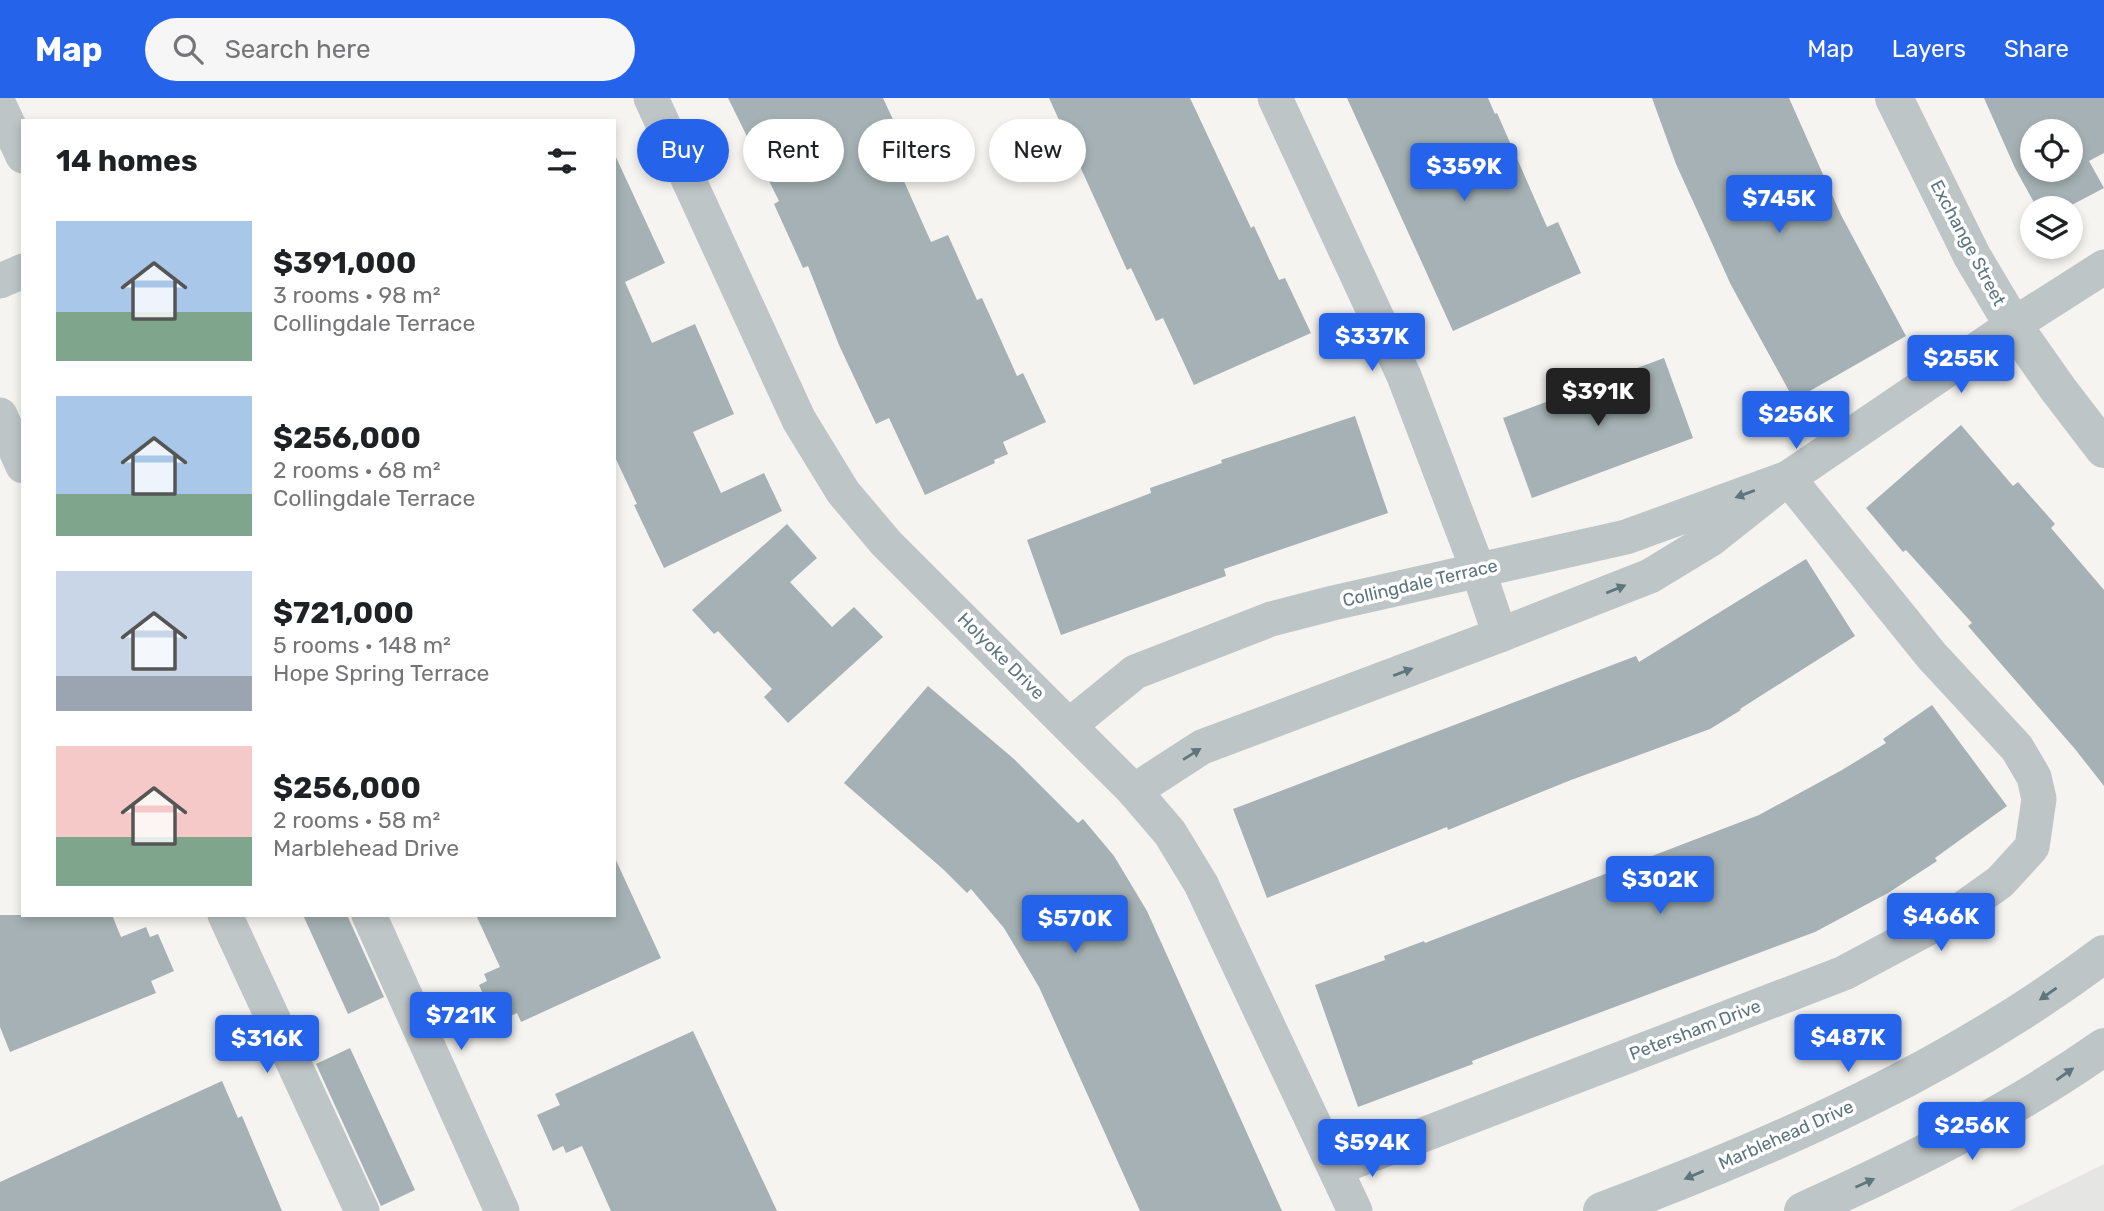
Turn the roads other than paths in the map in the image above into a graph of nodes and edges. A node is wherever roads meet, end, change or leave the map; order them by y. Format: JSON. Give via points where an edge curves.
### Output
{"nodes":[{"id":1,"x":651,"y":98,"type":"edge"},
{"id":2,"x":1275,"y":98,"type":"edge"},
{"id":3,"x":1894,"y":98,"type":"edge"},
{"id":4,"x":0,"y":107,"type":"edge"},
{"id":5,"x":21,"y":152,"type":"edge"},
{"id":6,"x":2104,"y":267,"type":"edge"},
{"id":7,"x":21,"y":272,"type":"edge"},
{"id":8,"x":0,"y":281,"type":"edge"},
{"id":9,"x":2013,"y":325,"type":"junction"},
{"id":10,"x":0,"y":415,"type":"edge"},
{"id":11,"x":2104,"y":449,"type":"edge"},
{"id":12,"x":21,"y":462,"type":"edge"},
{"id":13,"x":1788,"y":478,"type":"junction"},
{"id":14,"x":1478,"y":570,"type":"junction"},
{"id":15,"x":1500,"y":635,"type":"junction"},
{"id":16,"x":1070,"y":724,"type":"junction"},
{"id":17,"x":1134,"y":790,"type":"junction"},
{"id":18,"x":226,"y":917,"type":"edge"},
{"id":19,"x":370,"y":917,"type":"edge"},
{"id":20,"x":2104,"y":954,"type":"edge"},
{"id":21,"x":2104,"y":1047,"type":"edge"},
{"id":22,"x":1337,"y":1168,"type":"junction"},
{"id":23,"x":362,"y":1211,"type":"edge"},
{"id":24,"x":502,"y":1211,"type":"edge"},
{"id":25,"x":1355,"y":1211,"type":"edge"},
{"id":26,"x":1602,"y":1211,"type":"edge"},
{"id":27,"x":1803,"y":1211,"type":"edge"}],
"edges":[{"from":1,"to":16,"type":"street","name":"Holyoke Drive","via":[[799,420],[843,492],[886,543]]},
{"from":2,"to":14,"type":"street","via":[[1404,376]]},
{"from":3,"to":9,"type":"street","name":"Exchange Street","via":[[1972,256]]},
{"from":4,"to":5,"type":"street"},
{"from":6,"to":9,"type":"street","name":"Collingdale Terrace"},
{"from":7,"to":8,"type":"street"},
{"from":9,"to":11,"type":"street","name":"Exchange Street"},
{"from":9,"to":13,"type":"street","name":"Collingdale Terrace"},
{"from":10,"to":12,"type":"street"},
{"from":13,"to":14,"type":"street","name":"Collingdale Terrace","one_way":true,"via":[[1626,537]]},
{"from":15,"to":13,"type":"street","name":"Collingdale Terrace","one_way":true,"via":[[1650,576],[1711,539]]},
{"from":13,"to":22,"type":"street","name":"Petersham Drive","via":[[1931,654],[2017,748],[2034,777],[2039,799],[2032,847],[2000,882],[1958,912],[1844,973]]},
{"from":14,"to":15,"type":"street"},
{"from":14,"to":16,"type":"street","name":"Collingdale Terrace","via":[[1271,619],[1135,673]]},
{"from":17,"to":15,"type":"street","name":"Collingdale Terrace","one_way":true,"via":[[1202,747]]},
{"from":16,"to":17,"type":"street","name":"Holyoke Drive"},
{"from":17,"to":22,"type":"street","name":"Holyoke Drive","via":[[1170,833],[1201,884]]},
{"from":18,"to":23,"type":"street"},
{"from":19,"to":24,"type":"street"},
{"from":20,"to":26,"type":"street","name":"Marblehead Drive","one_way":true,"via":[[2011,1020],[1938,1062],[1744,1155]]},
{"from":27,"to":21,"type":"street","one_way":true,"via":[[1975,1128]]},
{"from":22,"to":25,"type":"street","name":"Holyoke Drive"}]}
